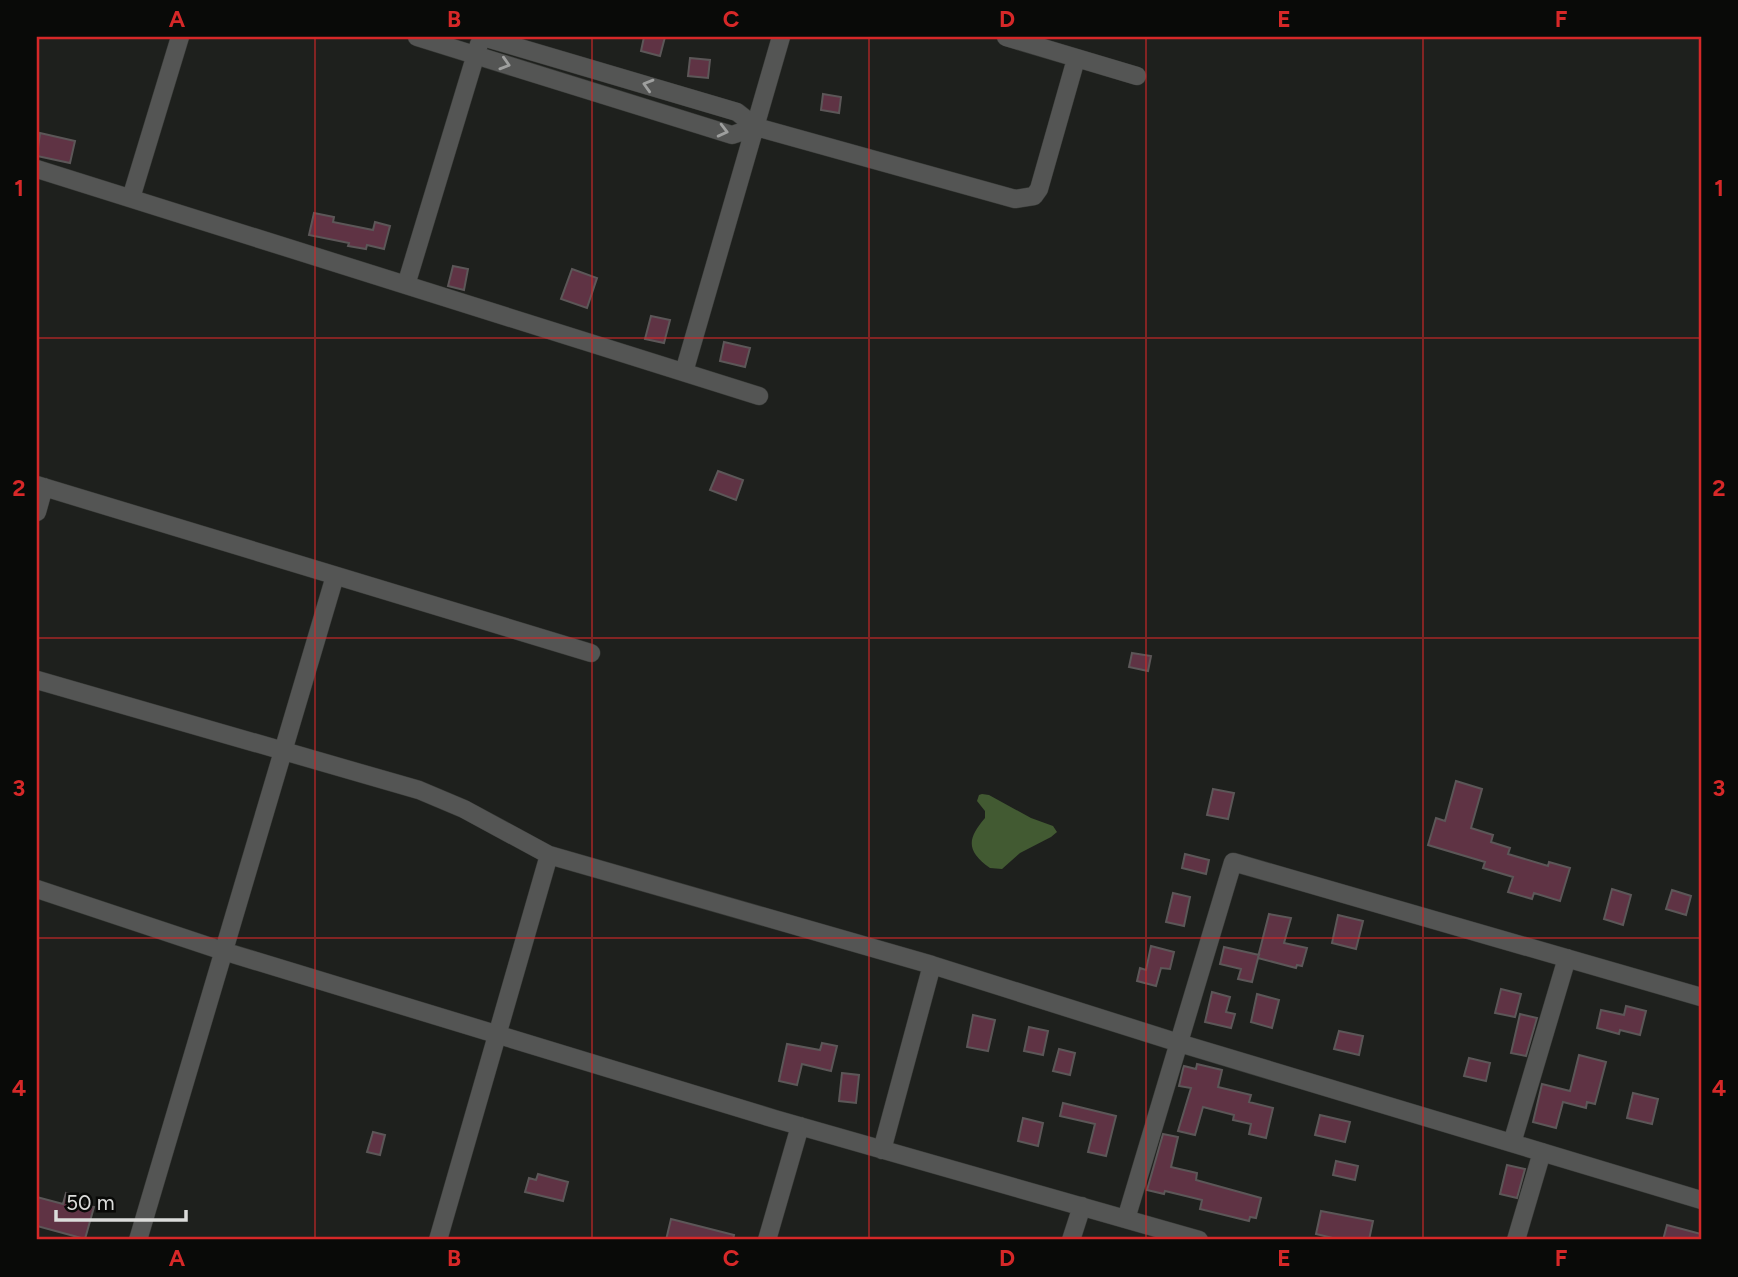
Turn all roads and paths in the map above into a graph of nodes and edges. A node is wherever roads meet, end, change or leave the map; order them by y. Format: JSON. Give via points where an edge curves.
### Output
{"nodes":[{"id":1,"x":180,"y":37,"type":"edge"},
{"id":2,"x":417,"y":37,"type":"edge"},
{"id":3,"x":482,"y":37,"type":"edge"},
{"id":4,"x":781,"y":37,"type":"edge"},
{"id":5,"x":1006,"y":37,"type":"edge"},
{"id":6,"x":476,"y":55,"type":"junction"},
{"id":7,"x":1076,"y":59,"type":"junction"},
{"id":8,"x":1138,"y":76,"type":"dead end"},
{"id":9,"x":756,"y":127,"type":"junction"},
{"id":10,"x":37,"y":169,"type":"edge"},
{"id":11,"x":131,"y":198,"type":"junction"},
{"id":12,"x":406,"y":285,"type":"junction"},
{"id":13,"x":684,"y":372,"type":"junction"},
{"id":14,"x":760,"y":396,"type":"dead end"},
{"id":15,"x":40,"y":486,"type":"edge"},
{"id":16,"x":37,"y":512,"type":"edge"},
{"id":17,"x":335,"y":576,"type":"junction"},
{"id":18,"x":592,"y":653,"type":"dead end"},
{"id":19,"x":37,"y":680,"type":"edge"},
{"id":20,"x":283,"y":751,"type":"junction"},
{"id":21,"x":549,"y":855,"type":"junction"},
{"id":22,"x":37,"y":890,"type":"edge"},
{"id":23,"x":223,"y":951,"type":"junction"},
{"id":24,"x":1567,"y":958,"type":"junction"},
{"id":25,"x":932,"y":965,"type":"junction"},
{"id":26,"x":1701,"y":997,"type":"edge"},
{"id":27,"x":497,"y":1035,"type":"junction"},
{"id":28,"x":1179,"y":1044,"type":"junction"},
{"id":29,"x":800,"y":1126,"type":"junction"},
{"id":30,"x":1512,"y":1143,"type":"junction"},
{"id":31,"x":882,"y":1150,"type":"junction"},
{"id":32,"x":1542,"y":1152,"type":"junction"},
{"id":33,"x":1701,"y":1200,"type":"edge"},
{"id":34,"x":1082,"y":1206,"type":"junction"},
{"id":35,"x":1126,"y":1219,"type":"junction"},
{"id":36,"x":138,"y":1240,"type":"edge"},
{"id":37,"x":438,"y":1240,"type":"edge"},
{"id":38,"x":766,"y":1240,"type":"edge"},
{"id":39,"x":1071,"y":1240,"type":"edge"},
{"id":40,"x":1199,"y":1240,"type":"edge"},
{"id":41,"x":1516,"y":1240,"type":"edge"}],
"edges":[{"from":1,"to":11,"type":"street"},
{"from":2,"to":6,"type":"street"},
{"from":3,"to":6,"type":"street"},
{"from":9,"to":3,"type":"street","one_way":true,"via":[[737,112]]},
{"from":4,"to":9,"type":"street"},
{"from":5,"to":7,"type":"street"},
{"from":6,"to":9,"type":"street","one_way":true,"via":[[732,135]]},
{"from":6,"to":12,"type":"street"},
{"from":7,"to":8,"type":"street"},
{"from":7,"to":9,"type":"street","via":[[1038,189],[1026,198],[1004,197]]},
{"from":9,"to":13,"type":"street"},
{"from":10,"to":11,"type":"street"},
{"from":11,"to":12,"type":"street"},
{"from":12,"to":13,"type":"street"},
{"from":13,"to":14,"type":"street"},
{"from":15,"to":16,"type":"street"},
{"from":15,"to":17,"type":"street"},
{"from":17,"to":18,"type":"street"},
{"from":17,"to":20,"type":"street"},
{"from":19,"to":20,"type":"street"},
{"from":20,"to":21,"type":"street","via":[[419,790]]},
{"from":20,"to":23,"type":"street"},
{"from":21,"to":25,"type":"street"},
{"from":21,"to":27,"type":"street"},
{"from":22,"to":23,"type":"street"},
{"from":23,"to":27,"type":"street"},
{"from":23,"to":36,"type":"street"},
{"from":24,"to":26,"type":"street"},
{"from":24,"to":28,"type":"street","via":[[1233,862]]},
{"from":24,"to":30,"type":"street"},
{"from":25,"to":28,"type":"street"},
{"from":25,"to":31,"type":"street"},
{"from":27,"to":29,"type":"street"},
{"from":27,"to":37,"type":"street"},
{"from":28,"to":30,"type":"street"},
{"from":28,"to":35,"type":"street"},
{"from":29,"to":31,"type":"street"},
{"from":29,"to":38,"type":"street"},
{"from":30,"to":32,"type":"street"},
{"from":31,"to":34,"type":"street"},
{"from":32,"to":33,"type":"street"},
{"from":32,"to":41,"type":"street"},
{"from":34,"to":35,"type":"street"},
{"from":34,"to":39,"type":"street"},
{"from":35,"to":40,"type":"street"}]}
